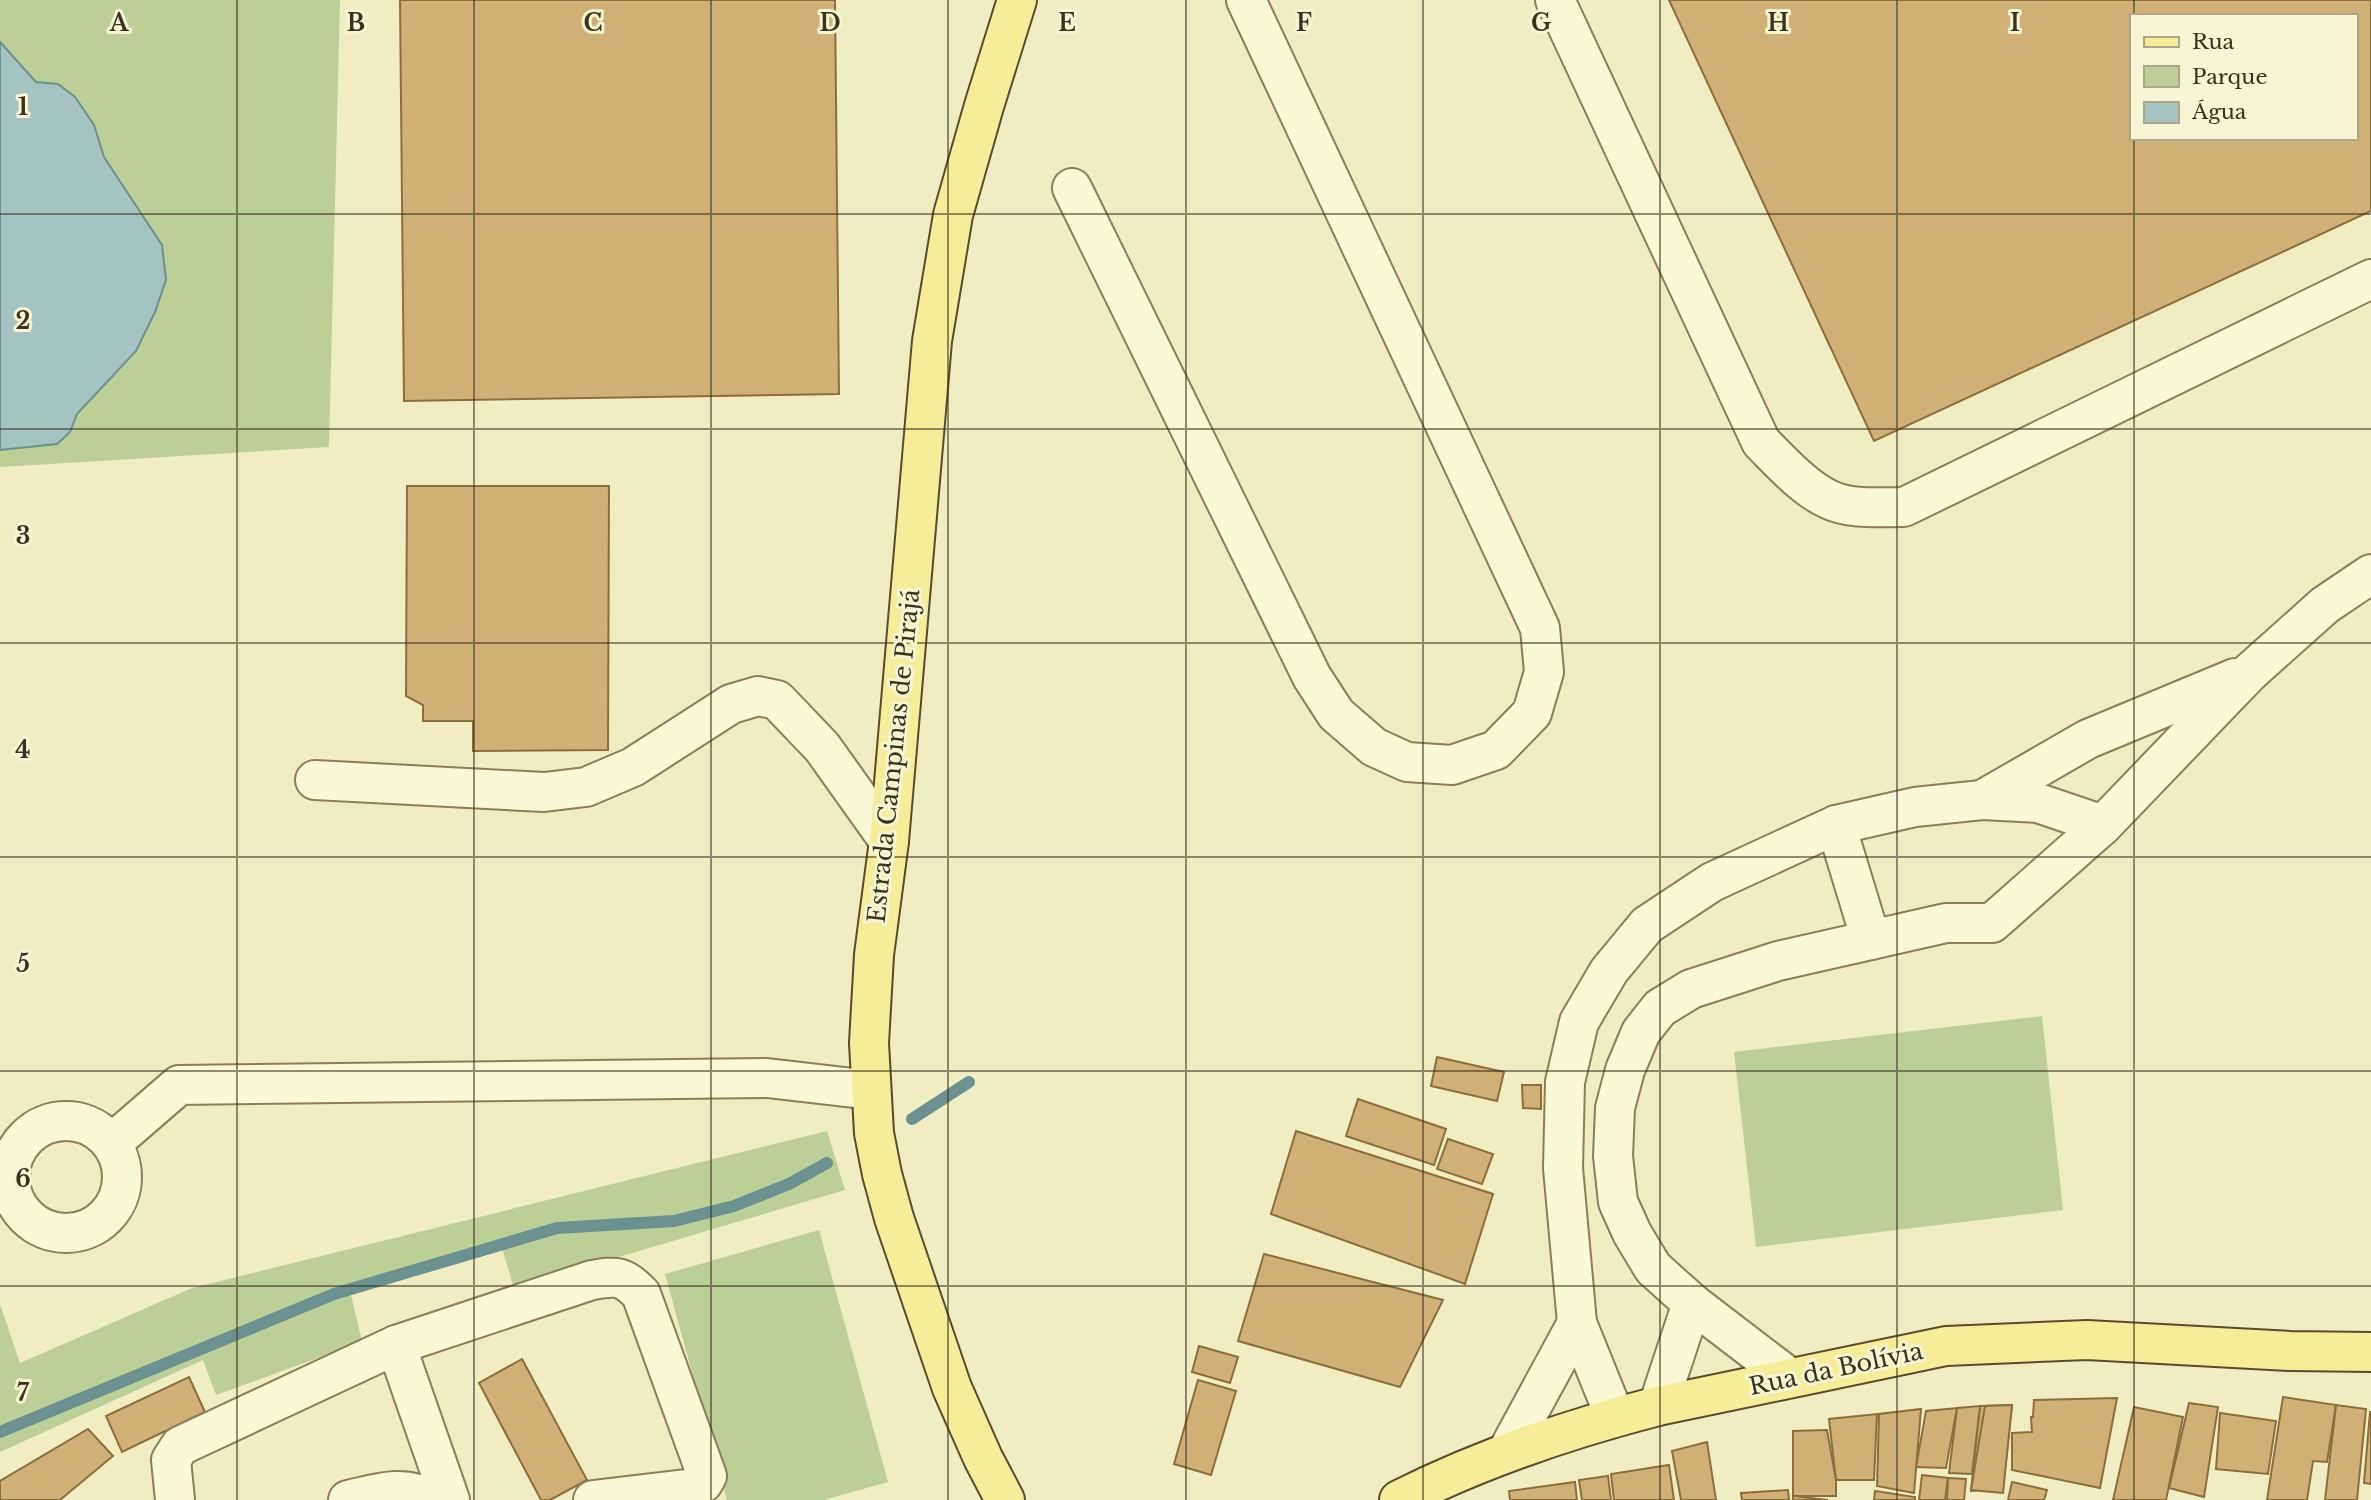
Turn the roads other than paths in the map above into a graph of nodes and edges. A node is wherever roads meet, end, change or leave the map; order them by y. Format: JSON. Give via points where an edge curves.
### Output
{"nodes":[{"id":1,"x":1017,"y":0,"type":"edge"},
{"id":2,"x":1246,"y":0,"type":"edge"},
{"id":3,"x":1555,"y":0,"type":"edge"},
{"id":4,"x":1072,"y":188,"type":"dead end"},
{"id":5,"x":2371,"y":279,"type":"edge"},
{"id":6,"x":2371,"y":574,"type":"edge"},
{"id":7,"x":2249,"y":673,"type":"junction"},
{"id":8,"x":315,"y":780,"type":"dead end"},
{"id":9,"x":1982,"y":800,"type":"junction"},
{"id":10,"x":1836,"y":825,"type":"junction"},
{"id":11,"x":2103,"y":825,"type":"junction"},
{"id":12,"x":889,"y":841,"type":"junction"},
{"id":13,"x":1871,"y":940,"type":"junction"},
{"id":14,"x":871,"y":1090,"type":"junction"},
{"id":15,"x":112,"y":1143,"type":"dead end"},
{"id":16,"x":1692,"y":1303,"type":"junction"},
{"id":17,"x":1577,"y":1323,"type":"junction"},
{"id":18,"x":396,"y":1345,"type":"junction"},
{"id":19,"x":2290,"y":1351,"type":"junction"},
{"id":20,"x":2371,"y":1352,"type":"edge"},
{"id":21,"x":2371,"y":1369,"type":"edge"},
{"id":22,"x":1790,"y":1378,"type":"junction"},
{"id":23,"x":1658,"y":1406,"type":"junction"},
{"id":24,"x":1615,"y":1417,"type":"junction"},
{"id":25,"x":1507,"y":1452,"type":"junction"},
{"id":26,"x":175,"y":1500,"type":"edge"},
{"id":27,"x":348,"y":1500,"type":"edge"},
{"id":28,"x":430,"y":1500,"type":"edge"},
{"id":29,"x":450,"y":1500,"type":"edge"},
{"id":30,"x":593,"y":1500,"type":"edge"},
{"id":31,"x":1005,"y":1500,"type":"edge"},
{"id":32,"x":1399,"y":1500,"type":"edge"}],
"edges":[{"from":1,"to":12,"type":"main road","name":"Estrada Campinas de Pirajá","via":[[954,215],[932,341]]},
{"from":2,"to":4,"type":"street","via":[[1540,628],[1544,672],[1532,713],[1496,750],[1452,765],[1407,762],[1374,747],[1336,714],[1312,677]]},
{"from":3,"to":5,"type":"street","via":[[1761,442],[1790,472],[1828,499],[1862,507],[1904,507]]},
{"from":6,"to":7,"type":"street","via":[[2325,605]]},
{"from":7,"to":9,"type":"street","via":[[2088,739]]},
{"from":7,"to":11,"type":"street"},
{"from":8,"to":12,"type":"street","via":[[544,792],[586,787],[632,767],[731,705],[758,696],[777,699],[822,747]]},
{"from":9,"to":10,"type":"street","via":[[1915,807]]},
{"from":9,"to":11,"type":"street","via":[[2038,803]]},
{"from":10,"to":13,"type":"street"},
{"from":10,"to":17,"type":"street","via":[[1712,882],[1647,925],[1609,971],[1579,1022],[1565,1082],[1563,1168]]},
{"from":11,"to":13,"type":"street","via":[[1992,923],[1946,923]]},
{"from":12,"to":14,"type":"main road","name":"Estrada Campinas de Pirajá","via":[[874,955]]},
{"from":13,"to":16,"type":"street","via":[[1778,961],[1692,989],[1660,1009],[1641,1032],[1615,1108],[1613,1156],[1618,1202],[1653,1268]]},
{"from":14,"to":15,"type":"street","via":[[767,1078],[180,1085]]},
{"from":14,"to":31,"type":"main road","name":"Estrada Campinas de Pirajá","via":[[874,1133],[894,1218],[953,1388]]},
{"from":16,"to":22,"type":"street"},
{"from":16,"to":23,"type":"street"},
{"from":17,"to":24,"type":"street"},
{"from":17,"to":25,"type":"street"},
{"from":18,"to":26,"type":"street","via":[[180,1446],[171,1460]]},
{"from":18,"to":29,"type":"street"},
{"from":18,"to":30,"type":"street","via":[[592,1280],[628,1280],[641,1294],[707,1476],[694,1488]]},
{"from":19,"to":20,"type":"main road","name":"Rua da Bolívia"},
{"from":19,"to":21,"type":"main road","name":"Rua da Bolívia"},
{"from":19,"to":22,"type":"main road","name":"Rua da Bolívia","via":[[2087,1340],[1946,1346]]},
{"from":22,"to":23,"type":"main road","name":"Rua da Bolívia"},
{"from":23,"to":24,"type":"main road","name":"Rua da Bolívia"},
{"from":24,"to":25,"type":"main road","name":"Rua da Bolívia"},
{"from":25,"to":32,"type":"main road","name":"Rua da Bolívia"},
{"from":27,"to":28,"type":"street","via":[[405,1491]]}]}
